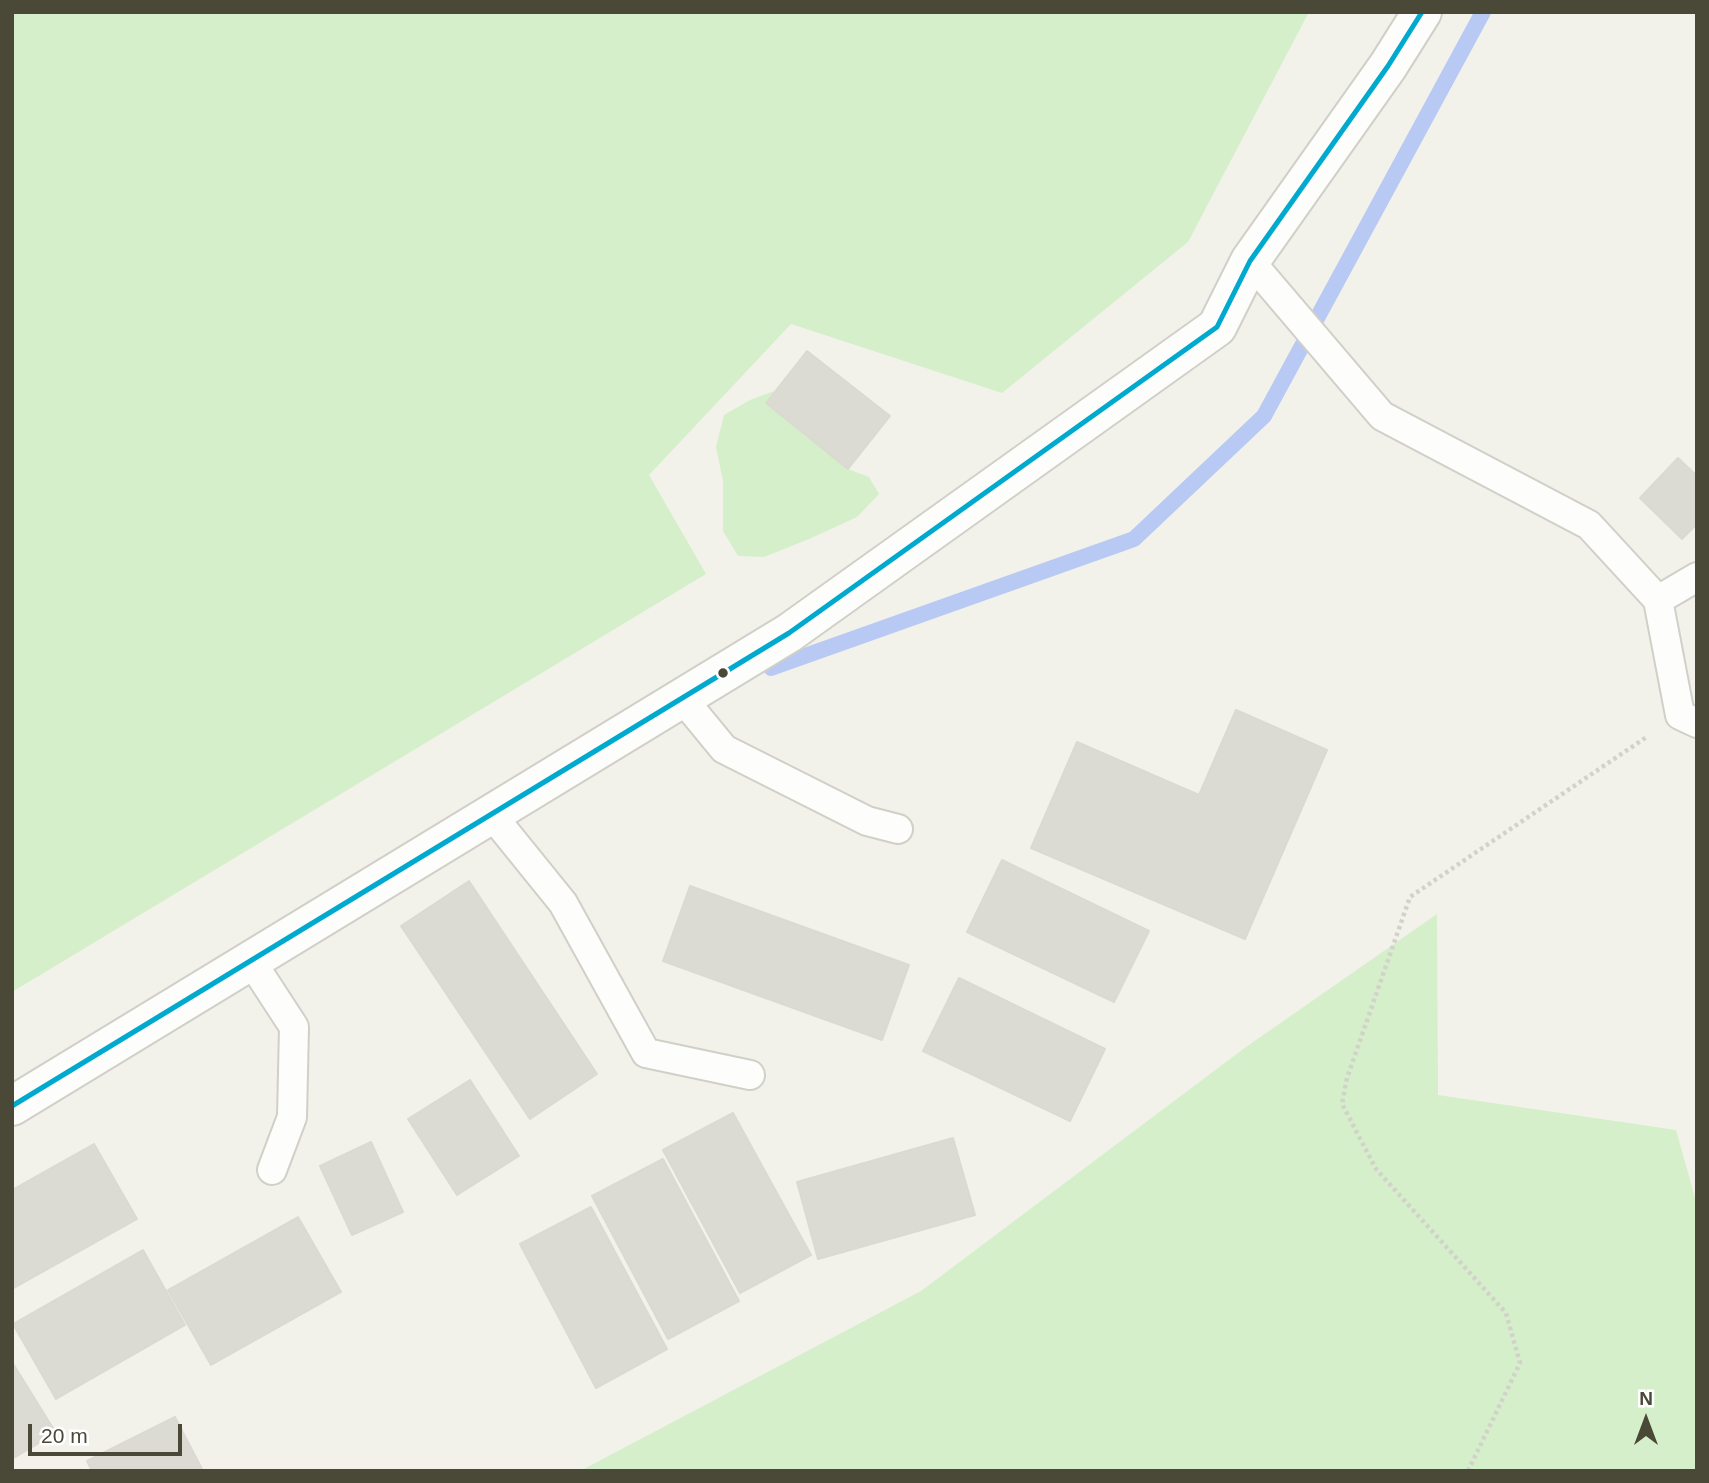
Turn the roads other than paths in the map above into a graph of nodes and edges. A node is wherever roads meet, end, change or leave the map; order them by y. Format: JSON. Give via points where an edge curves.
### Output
{"nodes":[{"id":1,"x":1422,"y":12,"type":"edge"},
{"id":2,"x":1250,"y":261,"type":"junction"},
{"id":3,"x":1697,"y":577,"type":"edge"},
{"id":4,"x":1658,"y":600,"type":"junction"},
{"id":5,"x":682,"y":698,"type":"junction"},
{"id":6,"x":1688,"y":719,"type":"edge"},
{"id":7,"x":491,"y":814,"type":"junction"},
{"id":8,"x":898,"y":829,"type":"dead end"},
{"id":9,"x":251,"y":961,"type":"junction"},
{"id":10,"x":750,"y":1075,"type":"dead end"},
{"id":11,"x":12,"y":1107,"type":"edge"},
{"id":12,"x":272,"y":1170,"type":"dead end"}],
"edges":[{"from":1,"to":2,"type":"street"},
{"from":2,"to":4,"type":"lane","via":[[1382,416],[1589,525]]},
{"from":2,"to":5,"type":"street","via":[[1217,327],[789,633]]},
{"from":3,"to":4,"type":"lane"},
{"from":4,"to":6,"type":"lane"},
{"from":5,"to":7,"type":"street"},
{"from":5,"to":8,"type":"lane","via":[[724,749],[867,821]]},
{"from":7,"to":9,"type":"street"},
{"from":7,"to":10,"type":"lane","via":[[563,903],[646,1053]]},
{"from":9,"to":11,"type":"street"},
{"from":9,"to":12,"type":"lane","via":[[294,1027],[292,1117]]}]}
